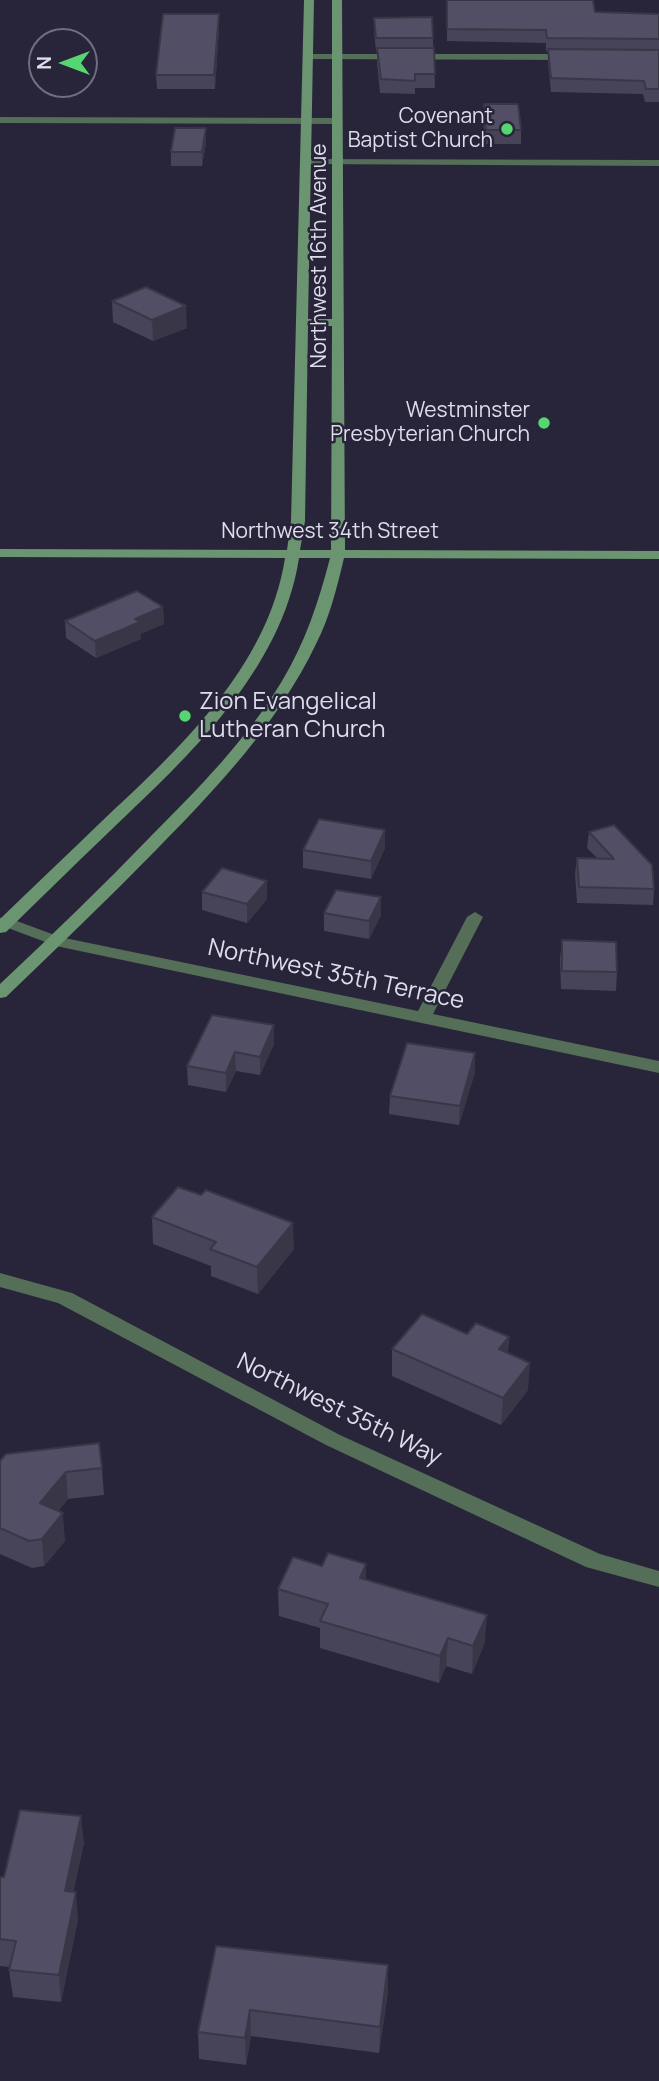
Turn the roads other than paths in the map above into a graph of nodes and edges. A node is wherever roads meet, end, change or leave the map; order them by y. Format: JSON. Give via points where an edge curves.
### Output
{"nodes":[{"id":1,"x":309,"y":0,"type":"edge"},
{"id":2,"x":337,"y":0,"type":"edge"},
{"id":3,"x":308,"y":57,"type":"junction"},
{"id":4,"x":338,"y":57,"type":"junction"},
{"id":5,"x":586,"y":57,"type":"edge"},
{"id":6,"x":0,"y":120,"type":"edge"},
{"id":7,"x":306,"y":121,"type":"junction"},
{"id":8,"x":338,"y":121,"type":"junction"},
{"id":9,"x":305,"y":161,"type":"junction"},
{"id":10,"x":338,"y":162,"type":"junction"},
{"id":11,"x":659,"y":163,"type":"edge"},
{"id":12,"x":339,"y":322,"type":"junction"},
{"id":13,"x":303,"y":323,"type":"junction"},
{"id":14,"x":0,"y":553,"type":"edge"},
{"id":15,"x":296,"y":553,"type":"junction"},
{"id":16,"x":338,"y":554,"type":"junction"},
{"id":17,"x":659,"y":555,"type":"edge"},
{"id":18,"x":475,"y":917,"type":"dead end"},
{"id":19,"x":3,"y":925,"type":"edge"},
{"id":20,"x":56,"y":941,"type":"junction"},
{"id":21,"x":0,"y":993,"type":"edge"},
{"id":22,"x":424,"y":1018,"type":"junction"},
{"id":23,"x":659,"y":1067,"type":"edge"},
{"id":24,"x":0,"y":1280,"type":"edge"},
{"id":25,"x":659,"y":1579,"type":"edge"}],
"edges":[{"from":1,"to":3,"type":"main road","name":"Northwest 16th Avenue"},
{"from":2,"to":4,"type":"main road","name":"Northwest 16th Avenue"},
{"from":3,"to":4,"type":"street"},
{"from":3,"to":7,"type":"main road","name":"Northwest 16th Avenue"},
{"from":4,"to":5,"type":"street"},
{"from":4,"to":8,"type":"main road","name":"Northwest 16th Avenue"},
{"from":6,"to":7,"type":"street"},
{"from":7,"to":8,"type":"street"},
{"from":7,"to":9,"type":"main road","name":"Northwest 16th Avenue"},
{"from":8,"to":10,"type":"main road","name":"Northwest 16th Avenue"},
{"from":9,"to":10,"type":"street"},
{"from":9,"to":13,"type":"main road","name":"Northwest 16th Avenue"},
{"from":10,"to":11,"type":"street"},
{"from":10,"to":12,"type":"main road","name":"Northwest 16th Avenue"},
{"from":12,"to":13,"type":"main road"},
{"from":12,"to":16,"type":"main road","name":"Northwest 16th Avenue"},
{"from":13,"to":15,"type":"main road","name":"Northwest 16th Avenue"},
{"from":14,"to":15,"type":"main road","name":"Northwest 34th Street"},
{"from":15,"to":16,"type":"main road","name":"Northwest 34th Street"},
{"from":15,"to":19,"type":"main road","name":"Northwest 16th Avenue","via":[[276,617],[257,657],[229,698],[157,779]]},
{"from":16,"to":17,"type":"main road","name":"Northwest 34th Street"},
{"from":16,"to":20,"type":"main road","name":"Northwest 16th Avenue","via":[[320,624],[300,667],[269,714],[204,792]]},
{"from":18,"to":22,"type":"street"},
{"from":19,"to":20,"type":"street","name":"Northwest 35th Terrace"},
{"from":20,"to":21,"type":"main road","name":"Northwest 16th Avenue"},
{"from":20,"to":22,"type":"street","name":"Northwest 35th Terrace"},
{"from":22,"to":23,"type":"street","name":"Northwest 35th Terrace"},
{"from":24,"to":25,"type":"street","name":"Northwest 35th Way","via":[[65,1298],[333,1440],[594,1561]]}]}
